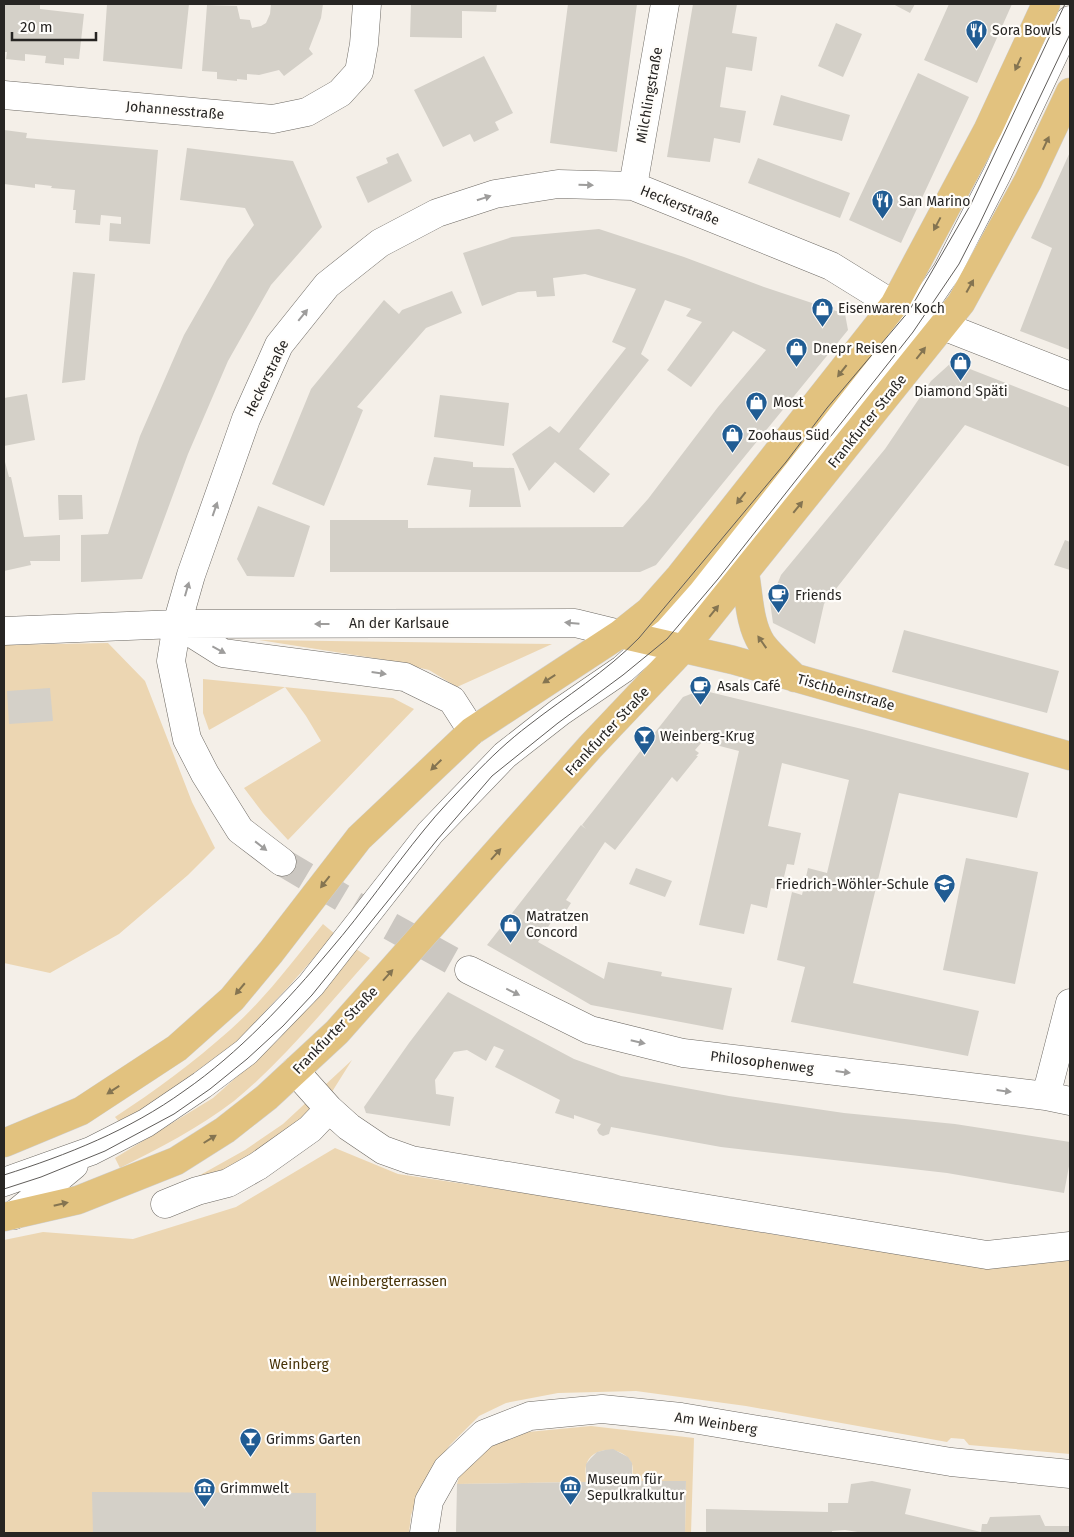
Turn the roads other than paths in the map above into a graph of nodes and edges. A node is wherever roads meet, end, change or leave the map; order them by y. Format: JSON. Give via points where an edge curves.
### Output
{"nodes":[{"id":1,"x":367,"y":4,"type":"edge"},
{"id":2,"x":665,"y":4,"type":"edge"},
{"id":3,"x":1046,"y":4,"type":"edge"},
{"id":4,"x":1070,"y":20,"type":"edge"},
{"id":5,"x":1070,"y":92,"type":"edge"},
{"id":6,"x":4,"y":95,"type":"edge"},
{"id":7,"x":633,"y":186,"type":"junction"},
{"id":8,"x":906,"y":310,"type":"junction"},
{"id":9,"x":943,"y":326,"type":"junction"},
{"id":10,"x":1070,"y":376,"type":"edge"},
{"id":11,"x":745,"y":572,"type":"junction"},
{"id":12,"x":177,"y":624,"type":"junction"},
{"id":13,"x":4,"y":631,"type":"edge"},
{"id":14,"x":620,"y":634,"type":"junction"},
{"id":15,"x":653,"y":642,"type":"junction"},
{"id":16,"x":684,"y":649,"type":"junction"},
{"id":17,"x":795,"y":678,"type":"junction"},
{"id":18,"x":472,"y":731,"type":"junction"},
{"id":19,"x":1070,"y":756,"type":"edge"},
{"id":20,"x":282,"y":862,"type":"tunnel mouth"},
{"id":21,"x":469,"y":970,"type":"tunnel mouth"},
{"id":22,"x":1070,"y":1003,"type":"edge"},
{"id":23,"x":295,"y":1071,"type":"junction"},
{"id":24,"x":1058,"y":1098,"type":"edge"},
{"id":25,"x":330,"y":1109,"type":"junction"},
{"id":26,"x":4,"y":1143,"type":"edge"},
{"id":27,"x":90,"y":1151,"type":"junction"},
{"id":28,"x":4,"y":1182,"type":"edge"},
{"id":29,"x":165,"y":1204,"type":"dead end"},
{"id":30,"x":9,"y":1216,"type":"edge"},
{"id":31,"x":1070,"y":1246,"type":"edge"},
{"id":32,"x":1070,"y":1474,"type":"edge"},
{"id":33,"x":424,"y":1533,"type":"edge"}],
"edges":[{"from":1,"to":6,"type":"street","name":"Johannesstraße","via":[[359,72],[340,93],[307,112],[273,119]]},
{"from":2,"to":7,"type":"street","name":"Milchlingstraße"},
{"from":3,"to":8,"type":"main road","one_way":true},
{"from":4,"to":8,"type":"street","via":[[947,271]]},
{"from":9,"to":5,"type":"main road","name":"Frankfurter Straße","one_way":true,"via":[[962,303],[1028,181]]},
{"from":7,"to":8,"type":"street","name":"Heckerstraße","via":[[831,266]]},
{"from":12,"to":7,"type":"street","name":"Heckerstraße","one_way":true,"via":[[191,575],[250,411],[279,345],[327,285],[380,243],[437,213],[495,194],[558,184]]},
{"from":8,"to":9,"type":"street","name":"Heckerstraße"},
{"from":8,"to":14,"type":"main road","one_way":true,"via":[[680,576],[649,610]]},
{"from":8,"to":15,"type":"street","via":[[693,595]]},
{"from":9,"to":10,"type":"street","name":"Heckerstraße"},
{"from":11,"to":9,"type":"main road","name":"Frankfurter Straße","one_way":true},
{"from":16,"to":11,"type":"main road","name":"Frankfurter Straße","one_way":true},
{"from":17,"to":11,"type":"main road","one_way":true,"via":[[763,645],[756,632]]},
{"from":12,"to":13,"type":"street","name":"An der Karlsaue"},
{"from":14,"to":12,"type":"street","name":"An der Karlsaue","one_way":true,"via":[[575,623]]},
{"from":12,"to":18,"type":"street","one_way":true,"via":[[223,653],[406,677],[452,700]]},
{"from":12,"to":20,"type":"street","one_way":true,"via":[[171,661],[188,739],[205,774],[240,830]]},
{"from":14,"to":15,"type":"main road","name":"Tischbeinstraße"},
{"from":14,"to":18,"type":"main road","one_way":true},
{"from":15,"to":16,"type":"main road","name":"Tischbeinstraße"},
{"from":15,"to":27,"type":"street","via":[[623,669],[505,755],[430,833],[311,985],[246,1052],[146,1123]]},
{"from":16,"to":17,"type":"main road","name":"Tischbeinstraße"},
{"from":23,"to":16,"type":"main road","name":"Frankfurter Straße","one_way":true,"via":[[343,1025],[591,746]]},
{"from":17,"to":19,"type":"main road","name":"Tischbeinstraße"},
{"from":18,"to":26,"type":"main road","one_way":true,"via":[[359,838],[232,999],[178,1048],[81,1111]]},
{"from":21,"to":24,"type":"street","name":"Philosophenweg","one_way":true,"via":[[590,1030],[683,1053]]},
{"from":22,"to":24,"type":"street"},
{"from":23,"to":25,"type":"street"},
{"from":30,"to":23,"type":"main road","name":"Frankfurter Straße","one_way":true,"via":[[78,1200],[176,1161],[225,1130]]},
{"from":25,"to":29,"type":"street","via":[[310,1129],[258,1166],[228,1183]]},
{"from":25,"to":31,"type":"street","via":[[349,1127],[383,1150],[411,1160],[987,1255]]},
{"from":27,"to":28,"type":"street"},
{"from":27,"to":30,"type":"street"},
{"from":32,"to":33,"type":"street","name":"Am Weinberg","via":[[951,1462],[681,1417],[602,1409],[530,1416],[484,1434],[447,1468],[429,1501]]}]}
